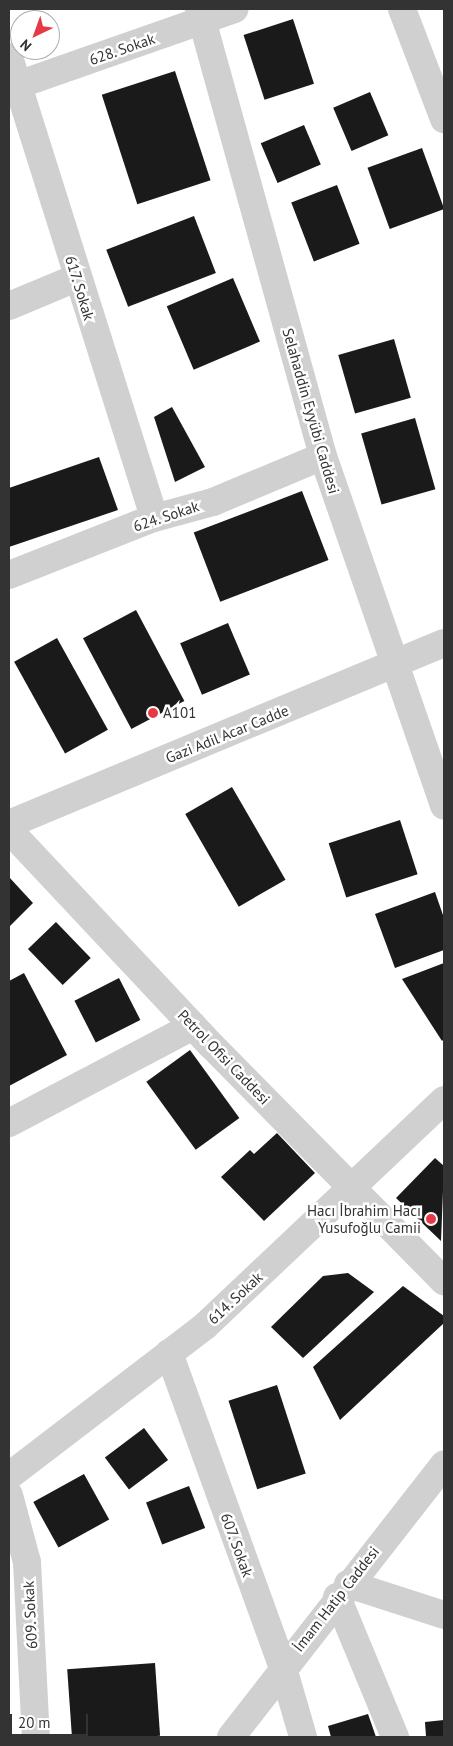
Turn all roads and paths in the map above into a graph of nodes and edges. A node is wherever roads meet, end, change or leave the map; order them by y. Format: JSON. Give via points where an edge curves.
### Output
{"nodes":[{"id":1,"x":235,"y":9,"type":"edge"},
{"id":2,"x":402,"y":9,"type":"edge"},
{"id":3,"x":201,"y":15,"type":"edge"},
{"id":4,"x":9,"y":57,"type":"edge"},
{"id":5,"x":14,"y":86,"type":"edge"},
{"id":6,"x":444,"y":119,"type":"edge"},
{"id":7,"x":76,"y":278,"type":"junction"},
{"id":8,"x":9,"y":306,"type":"edge"},
{"id":9,"x":323,"y":456,"type":"junction"},
{"id":10,"x":154,"y":518,"type":"junction"},
{"id":11,"x":9,"y":575,"type":"edge"},
{"id":12,"x":444,"y":643,"type":"edge"},
{"id":13,"x":395,"y":665,"type":"junction"},
{"id":14,"x":444,"y":806,"type":"edge"},
{"id":15,"x":9,"y":824,"type":"edge"},
{"id":16,"x":9,"y":830,"type":"edge"},
{"id":17,"x":193,"y":1026,"type":"junction"},
{"id":18,"x":444,"y":1100,"type":"edge"},
{"id":19,"x":9,"y":1123,"type":"edge"},
{"id":20,"x":354,"y":1188,"type":"junction"},
{"id":21,"x":444,"y":1281,"type":"edge"},
{"id":22,"x":169,"y":1353,"type":"junction"},
{"id":23,"x":444,"y":1464,"type":"edge"},
{"id":24,"x":9,"y":1476,"type":"edge"},
{"id":25,"x":9,"y":1495,"type":"edge"},
{"id":26,"x":343,"y":1591,"type":"junction"},
{"id":27,"x":444,"y":1615,"type":"edge"},
{"id":28,"x":283,"y":1668,"type":"junction"},
{"id":29,"x":36,"y":1737,"type":"edge"},
{"id":30,"x":231,"y":1737,"type":"edge"},
{"id":31,"x":303,"y":1737,"type":"edge"},
{"id":32,"x":395,"y":1737,"type":"edge"}],
"edges":[{"from":1,"to":3,"type":"street","name":"628. Sokak"},
{"from":2,"to":6,"type":"street"},
{"from":3,"to":5,"type":"street","name":"628. Sokak"},
{"from":3,"to":9,"type":"street","name":"Selahaddin Eyyübi Caddesi"},
{"from":4,"to":5,"type":"street","name":"617. Sokak"},
{"from":5,"to":7,"type":"street","name":"617. Sokak"},
{"from":7,"to":8,"type":"street"},
{"from":7,"to":10,"type":"street","name":"617. Sokak"},
{"from":9,"to":10,"type":"street","name":"624. Sokak","via":[[213,502]]},
{"from":9,"to":13,"type":"street","name":"Selahaddin Eyyübi Caddesi"},
{"from":10,"to":11,"type":"street","name":"624. Sokak"},
{"from":12,"to":13,"type":"street","name":"Gazi Adil Acar Cadde"},
{"from":13,"to":14,"type":"street","name":"Selahaddin Eyyübi Caddesi"},
{"from":13,"to":15,"type":"street","name":"Gazi Adil Acar Cadde"},
{"from":16,"to":17,"type":"street","name":"Petrol Ofisi Caddesi"},
{"from":17,"to":19,"type":"street"},
{"from":17,"to":20,"type":"street","name":"Petrol Ofisi Caddesi"},
{"from":18,"to":20,"type":"street","name":"614. Sokak"},
{"from":20,"to":21,"type":"street","name":"Petrol Ofisi Caddesi"},
{"from":20,"to":22,"type":"street","name":"614. Sokak"},
{"from":22,"to":24,"type":"street","name":"614. Sokak"},
{"from":22,"to":28,"type":"street","name":"607. Sokak"},
{"from":23,"to":26,"type":"street","name":"İmam Hatip Caddesi"},
{"from":25,"to":29,"type":"street","name":"609. Sokak","via":[[27,1562]]},
{"from":26,"to":27,"type":"street"},
{"from":26,"to":28,"type":"street","name":"İmam Hatip Caddesi"},
{"from":26,"to":32,"type":"street"},
{"from":28,"to":30,"type":"street","name":"İmam Hatip Caddesi"},
{"from":28,"to":31,"type":"street","name":"607. Sokak"}]}
